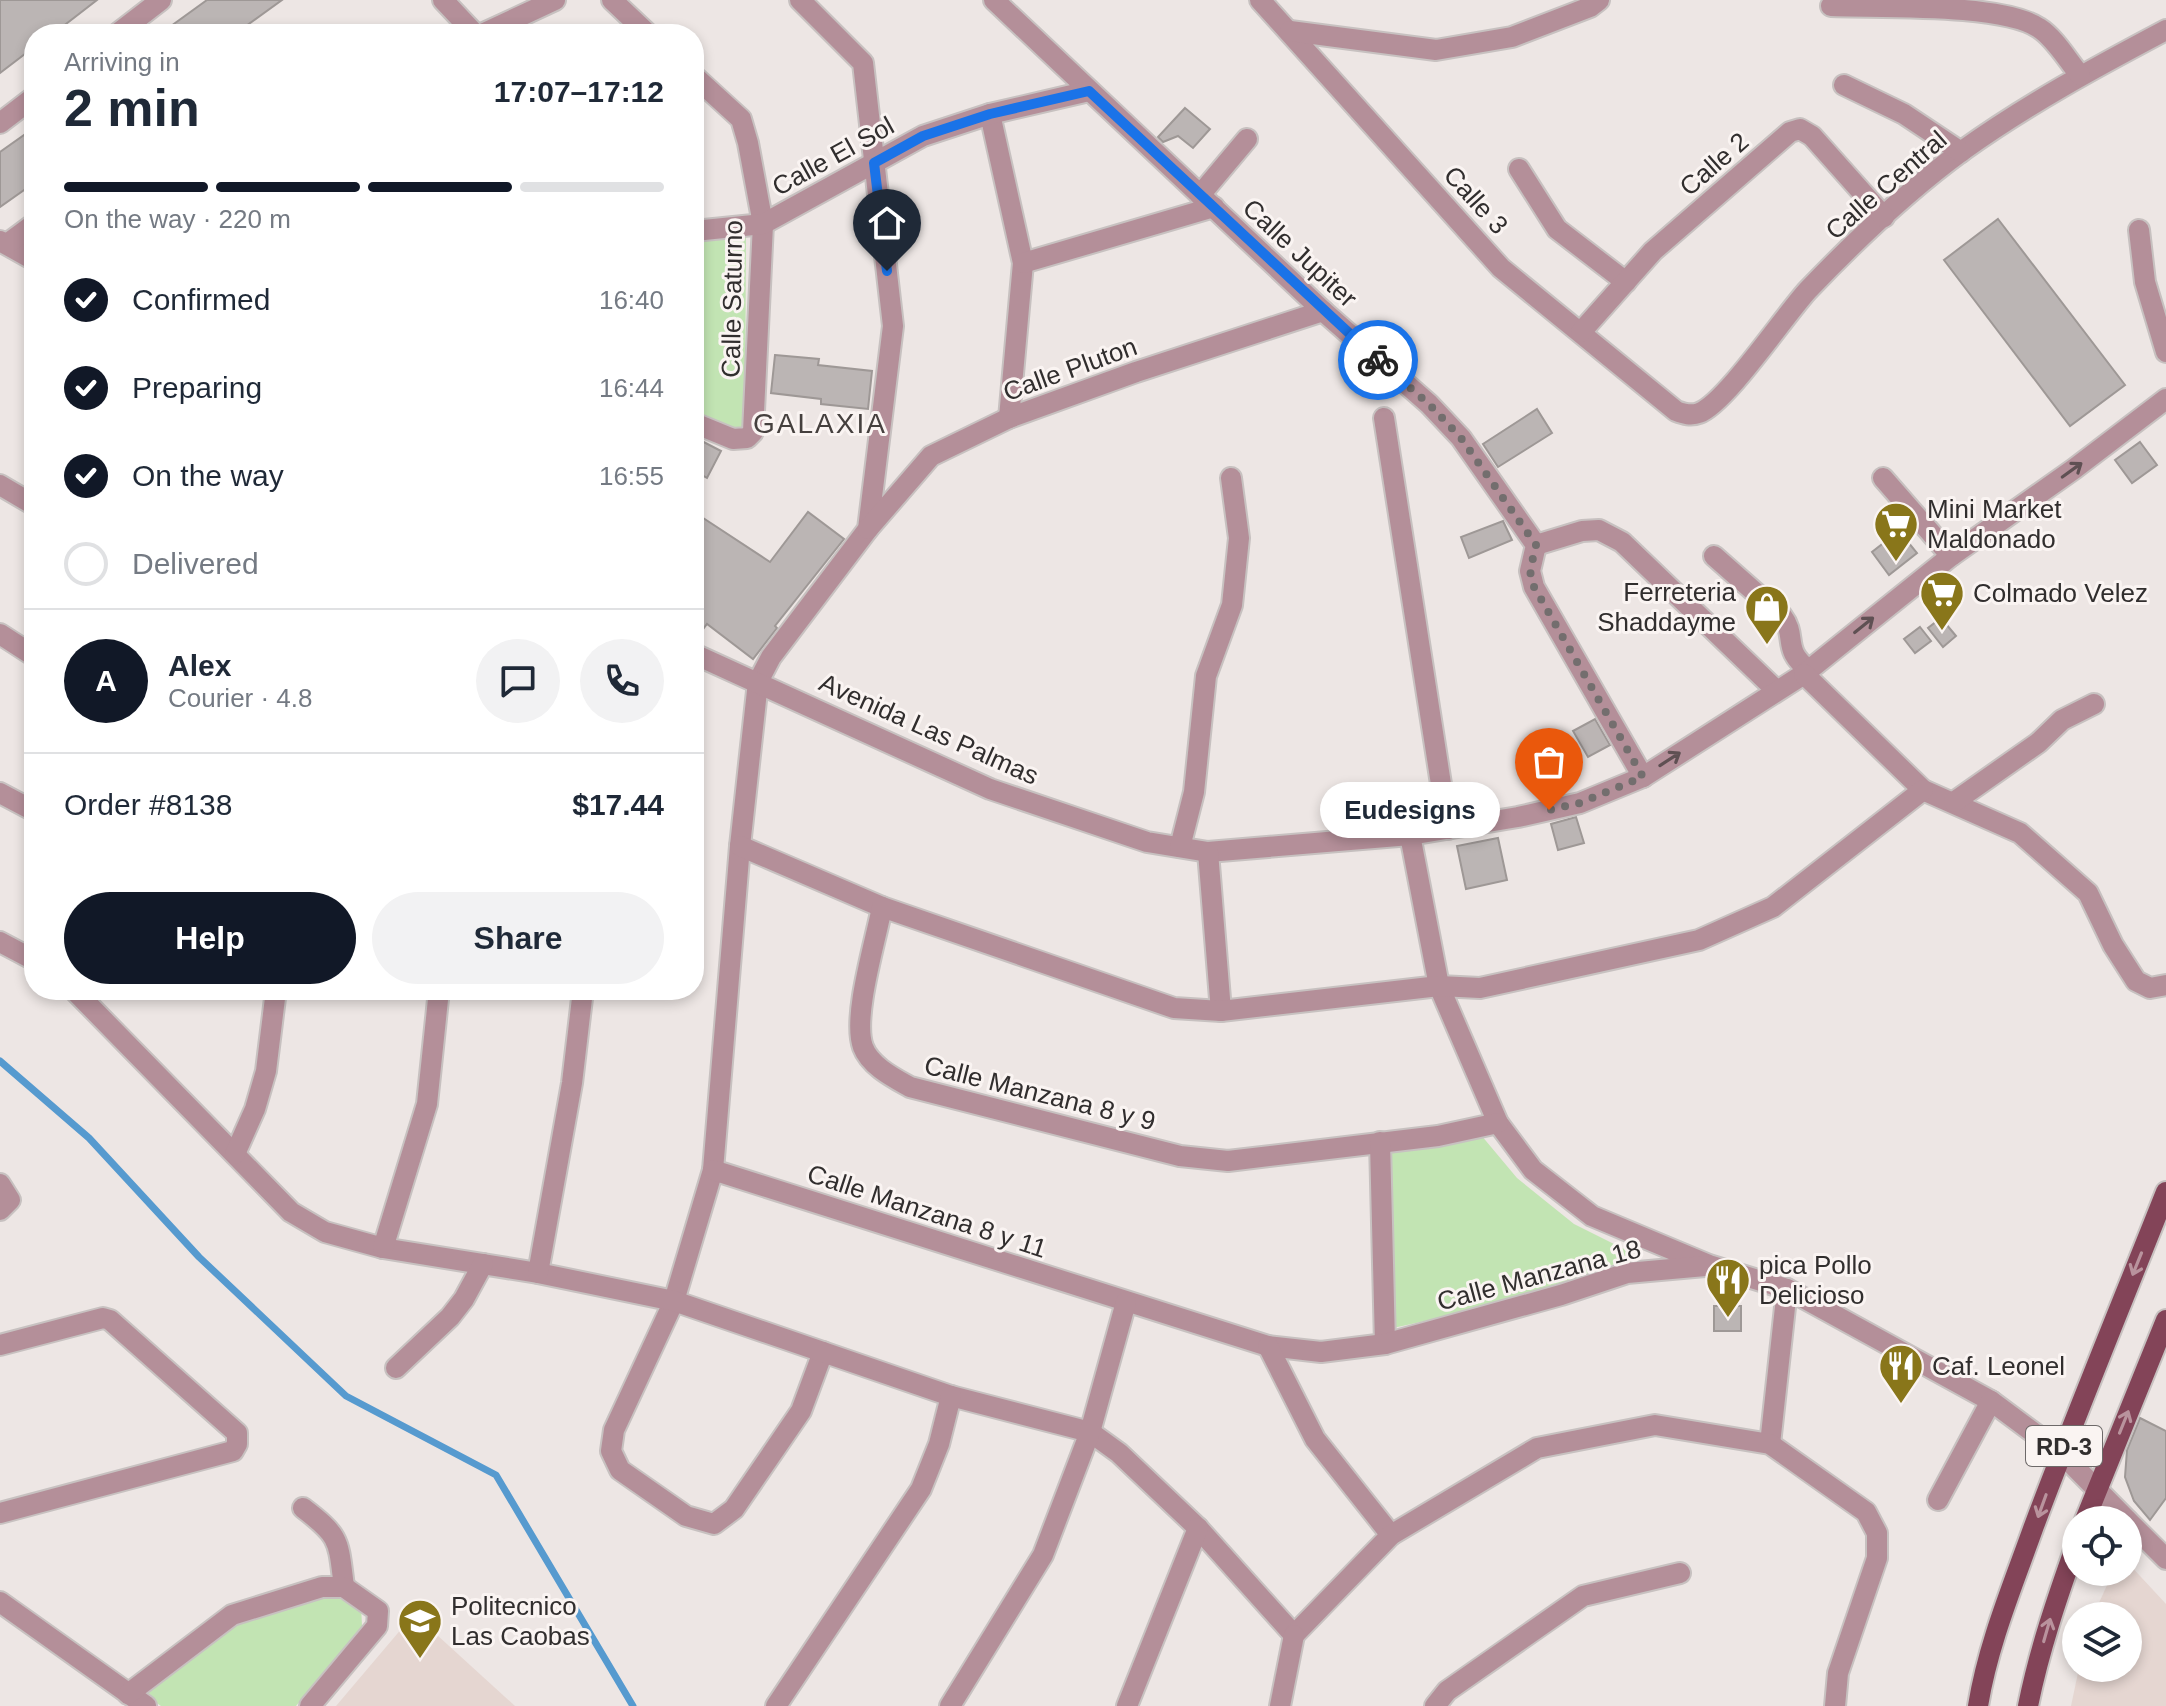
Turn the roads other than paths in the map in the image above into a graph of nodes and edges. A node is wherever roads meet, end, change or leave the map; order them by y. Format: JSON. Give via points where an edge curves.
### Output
{"nodes":[{"id":1,"x":161,"y":0,"type":"edge"},
{"id":2,"x":443,"y":0,"type":"edge"},
{"id":3,"x":555,"y":0,"type":"edge"},
{"id":4,"x":612,"y":0,"type":"edge"},
{"id":5,"x":800,"y":0,"type":"edge"},
{"id":6,"x":994,"y":0,"type":"edge"},
{"id":7,"x":1260,"y":0,"type":"edge"},
{"id":8,"x":1599,"y":0,"type":"edge"},
{"id":9,"x":1831,"y":6,"type":"dead end"},
{"id":10,"x":130,"y":24,"type":"edge"},
{"id":11,"x":466,"y":24,"type":"edge"},
{"id":12,"x":503,"y":24,"type":"edge"},
{"id":13,"x":637,"y":24,"type":"edge"},
{"id":14,"x":2166,"y":30,"type":"edge"},
{"id":15,"x":1290,"y":31,"type":"junction"},
{"id":16,"x":2080,"y":75,"type":"junction"},
{"id":17,"x":704,"y":85,"type":"edge"},
{"id":18,"x":1844,"y":85,"type":"dead end"},
{"id":19,"x":1089,"y":91,"type":"junction"},
{"id":20,"x":24,"y":105,"type":"edge"},
{"id":21,"x":990,"y":114,"type":"junction"},
{"id":22,"x":0,"y":123,"type":"edge"},
{"id":23,"x":1247,"y":139,"type":"dead end"},
{"id":24,"x":1961,"y":152,"type":"junction"},
{"id":25,"x":874,"y":163,"type":"junction"},
{"id":26,"x":1519,"y":169,"type":"dead end"},
{"id":27,"x":1207,"y":201,"type":"junction"},
{"id":28,"x":1884,"y":217,"type":"junction"},
{"id":29,"x":763,"y":224,"type":"junction"},
{"id":30,"x":24,"y":230,"type":"edge"},
{"id":31,"x":704,"y":230,"type":"edge"},
{"id":32,"x":2139,"y":230,"type":"dead end"},
{"id":33,"x":3,"y":242,"type":"edge"},
{"id":34,"x":24,"y":254,"type":"edge"},
{"id":35,"x":1023,"y":263,"type":"junction"},
{"id":36,"x":1626,"y":282,"type":"junction"},
{"id":37,"x":1323,"y":311,"type":"junction"},
{"id":38,"x":1581,"y":332,"type":"junction"},
{"id":39,"x":2166,"y":352,"type":"edge"},
{"id":40,"x":2166,"y":399,"type":"edge"},
{"id":41,"x":1676,"y":411,"type":"joint"},
{"id":42,"x":1009,"y":418,"type":"junction"},
{"id":43,"x":1384,"y":418,"type":"dead end"},
{"id":44,"x":704,"y":427,"type":"edge"},
{"id":45,"x":1231,"y":478,"type":"dead end"},
{"id":46,"x":1883,"y":478,"type":"dead end"},
{"id":47,"x":0,"y":485,"type":"edge"},
{"id":48,"x":24,"y":499,"type":"edge"},
{"id":49,"x":868,"y":529,"type":"junction"},
{"id":50,"x":1536,"y":545,"type":"junction"},
{"id":51,"x":1714,"y":556,"type":"dead end"},
{"id":52,"x":1951,"y":556,"type":"junction"},
{"id":53,"x":0,"y":634,"type":"edge"},
{"id":54,"x":24,"y":650,"type":"edge"},
{"id":55,"x":704,"y":658,"type":"edge"},
{"id":56,"x":1806,"y":672,"type":"junction"},
{"id":57,"x":758,"y":682,"type":"junction"},
{"id":58,"x":1776,"y":690,"type":"junction"},
{"id":59,"x":2094,"y":704,"type":"dead end"},
{"id":60,"x":1643,"y":777,"type":"junction"},
{"id":61,"x":1923,"y":790,"type":"junction"},
{"id":62,"x":0,"y":793,"type":"edge"},
{"id":63,"x":1954,"y":802,"type":"junction"},
{"id":64,"x":24,"y":806,"type":"edge"},
{"id":65,"x":1448,"y":829,"type":"junction"},
{"id":66,"x":1410,"y":835,"type":"junction"},
{"id":67,"x":740,"y":846,"type":"junction"},
{"id":68,"x":1180,"y":847,"type":"junction"},
{"id":69,"x":1208,"y":852,"type":"junction"},
{"id":70,"x":882,"y":907,"type":"junction"},
{"id":71,"x":0,"y":942,"type":"edge"},
{"id":72,"x":24,"y":955,"type":"edge"},
{"id":73,"x":2166,"y":985,"type":"edge"},
{"id":74,"x":1439,"y":986,"type":"junction"},
{"id":75,"x":84,"y":1000,"type":"edge"},
{"id":76,"x":275,"y":1000,"type":"edge"},
{"id":77,"x":438,"y":1000,"type":"edge"},
{"id":78,"x":582,"y":1000,"type":"edge"},
{"id":79,"x":1221,"y":1011,"type":"junction"},
{"id":80,"x":1498,"y":1123,"type":"junction"},
{"id":81,"x":1380,"y":1142,"type":"junction"},
{"id":82,"x":235,"y":1154,"type":"junction"},
{"id":83,"x":713,"y":1170,"type":"junction"},
{"id":84,"x":2166,"y":1192,"type":"edge"},
{"id":85,"x":383,"y":1248,"type":"junction"},
{"id":86,"x":483,"y":1264,"type":"junction"},
{"id":87,"x":1709,"y":1265,"type":"junction"},
{"id":88,"x":538,"y":1273,"type":"junction"},
{"id":89,"x":1787,"y":1289,"type":"junction"},
{"id":90,"x":674,"y":1301,"type":"junction"},
{"id":91,"x":1126,"y":1302,"type":"junction"},
{"id":92,"x":2166,"y":1320,"type":"edge"},
{"id":93,"x":1385,"y":1344,"type":"junction"},
{"id":94,"x":0,"y":1345,"type":"edge"},
{"id":95,"x":1268,"y":1346,"type":"junction"},
{"id":96,"x":823,"y":1352,"type":"junction"},
{"id":97,"x":396,"y":1368,"type":"dead end"},
{"id":98,"x":951,"y":1396,"type":"junction"},
{"id":99,"x":1991,"y":1401,"type":"junction"},
{"id":100,"x":1090,"y":1432,"type":"junction"},
{"id":101,"x":1770,"y":1444,"type":"junction"},
{"id":102,"x":2061,"y":1453,"type":"junction"},
{"id":103,"x":2096,"y":1489,"type":"junction"},
{"id":104,"x":1938,"y":1500,"type":"dead end"},
{"id":105,"x":2090,"y":1506,"type":"edge"},
{"id":106,"x":2114,"y":1506,"type":"edge"},
{"id":107,"x":303,"y":1508,"type":"dead end"},
{"id":108,"x":0,"y":1513,"type":"edge"},
{"id":109,"x":1198,"y":1528,"type":"junction"},
{"id":110,"x":2142,"y":1534,"type":"edge"},
{"id":111,"x":1391,"y":1535,"type":"junction"},
{"id":112,"x":2166,"y":1559,"type":"edge"},
{"id":113,"x":1680,"y":1573,"type":"dead end"},
{"id":114,"x":2062,"y":1584,"type":"edge"},
{"id":115,"x":344,"y":1587,"type":"junction"},
{"id":116,"x":0,"y":1602,"type":"edge"},
{"id":117,"x":1294,"y":1635,"type":"junction"},
{"id":118,"x":128,"y":1694,"type":"junction"},
{"id":119,"x":781,"y":1704,"type":"edge"},
{"id":120,"x":146,"y":1706,"type":"edge"},
{"id":121,"x":310,"y":1706,"type":"edge"},
{"id":122,"x":950,"y":1706,"type":"edge"},
{"id":123,"x":1127,"y":1706,"type":"edge"},
{"id":124,"x":1280,"y":1706,"type":"edge"},
{"id":125,"x":1435,"y":1706,"type":"edge"},
{"id":126,"x":1835,"y":1706,"type":"edge"},
{"id":127,"x":1978,"y":1706,"type":"edge"},
{"id":128,"x":2028,"y":1706,"type":"edge"}],
"edges":[{"from":1,"to":10,"type":"street"},
{"from":2,"to":11,"type":"street"},
{"from":3,"to":12,"type":"street"},
{"from":4,"to":13,"type":"street"},
{"from":5,"to":25,"type":"street","via":[[863,63]]},
{"from":6,"to":19,"type":"street","name":"Calle Jupiter"},
{"from":7,"to":15,"type":"street","name":"Calle 3"},
{"from":8,"to":15,"type":"street","via":[[1512,37],[1436,50]]},
{"from":9,"to":16,"type":"street","via":[[2016,18],[2040,29]]},
{"from":14,"to":16,"type":"street","name":"Calle Central"},
{"from":15,"to":38,"type":"street","name":"Calle 3","via":[[1501,268]]},
{"from":16,"to":24,"type":"street","name":"Calle Central"},
{"from":17,"to":29,"type":"street","name":"Calle Saturno","via":[[741,119]]},
{"from":18,"to":24,"type":"street","via":[[1904,114]]},
{"from":19,"to":21,"type":"street","name":"Calle El Sol"},
{"from":19,"to":27,"type":"street","name":"Calle Jupiter"},
{"from":20,"to":22,"type":"street"},
{"from":21,"to":25,"type":"street","name":"Calle El Sol","via":[[923,136]]},
{"from":21,"to":35,"type":"street"},
{"from":23,"to":27,"type":"street"},
{"from":24,"to":28,"type":"street","name":"Calle Central"},
{"from":25,"to":29,"type":"street","name":"Calle El Sol"},
{"from":25,"to":49,"type":"street","via":[[893,326]]},
{"from":26,"to":36,"type":"street","via":[[1557,229]]},
{"from":27,"to":35,"type":"street"},
{"from":27,"to":37,"type":"street","name":"Calle Jupiter"},
{"from":28,"to":36,"type":"street","name":"Calle 2","via":[[1800,129],[1790,132],[1653,251]]},
{"from":28,"to":41,"type":"street","name":"Calle Central","via":[[1806,292],[1706,410],[1696,415]]},
{"from":29,"to":31,"type":"street","name":"Calle El Sol"},
{"from":29,"to":44,"type":"street","name":"Calle Saturno","via":[[753,432],[733,439]]},
{"from":30,"to":33,"type":"street"},
{"from":32,"to":39,"type":"street","via":[[2145,282]]},
{"from":33,"to":34,"type":"street"},
{"from":35,"to":42,"type":"street"},
{"from":36,"to":38,"type":"street","name":"Calle 2"},
{"from":37,"to":42,"type":"street","name":"Calle Pluton"},
{"from":37,"to":50,"type":"street","name":"Calle Jupiter","via":[[1461,438]]},
{"from":38,"to":41,"type":"street","name":"Calle 3"},
{"from":52,"to":40,"type":"street","name":"Avenida Las Palmas","one_way":true},
{"from":42,"to":49,"type":"street","name":"Calle Pluton","via":[[931,456]]},
{"from":43,"to":65,"type":"street"},
{"from":45,"to":68,"type":"street","via":[[1239,538],[1232,605],[1206,676],[1194,792]]},
{"from":46,"to":52,"type":"street"},
{"from":47,"to":48,"type":"street"},
{"from":49,"to":57,"type":"street","name":"Calle Pluton","via":[[771,657]]},
{"from":50,"to":58,"type":"street","via":[[1599,530],[1622,542]]},
{"from":50,"to":60,"type":"street","via":[[1530,571],[1534,587]]},
{"from":51,"to":56,"type":"street","via":[[1782,616],[1789,625],[1791,653]]},
{"from":56,"to":52,"type":"street","name":"Avenida Las Palmas","one_way":true},
{"from":53,"to":54,"type":"street"},
{"from":55,"to":57,"type":"street","name":"Avenida Las Palmas"},
{"from":56,"to":58,"type":"street","name":"Avenida Las Palmas"},
{"from":56,"to":61,"type":"street"},
{"from":57,"to":67,"type":"street"},
{"from":57,"to":68,"type":"street","name":"Avenida Las Palmas","via":[[990,789],[1147,842]]},
{"from":60,"to":58,"type":"street","name":"Avenida Las Palmas","one_way":true},
{"from":59,"to":63,"type":"street","via":[[2062,720]]},
{"from":60,"to":65,"type":"street","name":"Avenida Las Palmas","via":[[1580,803]]},
{"from":61,"to":63,"type":"street"},
{"from":61,"to":74,"type":"street","via":[[1773,907],[1699,940],[1480,988]]},
{"from":62,"to":64,"type":"street"},
{"from":63,"to":73,"type":"street","via":[[2020,833],[2088,893],[2136,981],[2150,988]]},
{"from":65,"to":66,"type":"street","name":"Avenida Las Palmas"},
{"from":66,"to":69,"type":"street","name":"Avenida Las Palmas"},
{"from":66,"to":74,"type":"street"},
{"from":67,"to":70,"type":"street"},
{"from":67,"to":83,"type":"street"},
{"from":68,"to":69,"type":"street","name":"Avenida Las Palmas"},
{"from":69,"to":79,"type":"street"},
{"from":70,"to":79,"type":"street","via":[[1174,1008]]},
{"from":70,"to":81,"type":"street","name":"Calle Manzana 8 y 9","via":[[859,1024],[863,1050],[884,1072],[910,1087],[1180,1156],[1228,1161]]},
{"from":71,"to":72,"type":"street"},
{"from":74,"to":79,"type":"street"},
{"from":74,"to":80,"type":"street"},
{"from":75,"to":82,"type":"street"},
{"from":76,"to":82,"type":"street","via":[[266,1071]]},
{"from":77,"to":85,"type":"street","via":[[427,1104]]},
{"from":78,"to":88,"type":"street"},
{"from":80,"to":81,"type":"street","name":"Calle Manzana 8 y 9"},
{"from":80,"to":87,"type":"street","via":[[1533,1170],[1592,1216]]},
{"from":81,"to":93,"type":"street"},
{"from":82,"to":85,"type":"street","via":[[291,1212],[325,1232]]},
{"from":83,"to":90,"type":"street"},
{"from":83,"to":91,"type":"street","name":"Calle Manzana 8 y 11"},
{"from":84,"to":102,"type":"main road","number":"RD-3","one_way":true},
{"from":85,"to":86,"type":"street"},
{"from":86,"to":88,"type":"street"},
{"from":86,"to":97,"type":"street","via":[[450,1317]]},
{"from":87,"to":89,"type":"street"},
{"from":87,"to":93,"type":"street","name":"Calle Manzana 18","via":[[1627,1273]]},
{"from":88,"to":90,"type":"street"},
{"from":89,"to":99,"type":"street"},
{"from":89,"to":101,"type":"street"},
{"from":90,"to":96,"type":"street"},
{"from":90,"to":96,"type":"street","via":[[614,1430],[611,1451],[620,1470],[686,1516],[714,1524],[734,1509],[801,1411]]},
{"from":91,"to":95,"type":"street","name":"Calle Manzana 8 y 11"},
{"from":91,"to":100,"type":"street"},
{"from":103,"to":92,"type":"main road","number":"RD-3","one_way":true},
{"from":93,"to":95,"type":"street","name":"Calle Manzana 18","via":[[1321,1352]]},
{"from":94,"to":108,"type":"street","via":[[110,1320],[237,1433],[233,1451]]},
{"from":95,"to":111,"type":"street","via":[[1315,1439]]},
{"from":96,"to":98,"type":"street"},
{"from":98,"to":100,"type":"street"},
{"from":98,"to":119,"type":"street","via":[[921,1489]]},
{"from":99,"to":102,"type":"street"},
{"from":99,"to":104,"type":"street"},
{"from":100,"to":109,"type":"street"},
{"from":100,"to":122,"type":"street","via":[[1043,1555]]},
{"from":101,"to":111,"type":"street","via":[[1655,1425],[1537,1448]]},
{"from":101,"to":126,"type":"street","via":[[1866,1512],[1877,1533],[1877,1558],[1838,1673]]},
{"from":102,"to":103,"type":"street"},
{"from":102,"to":127,"type":"main road","number":"RD-3","one_way":true,"via":[[1982,1678]]},
{"from":103,"to":105,"type":"main road","number":"RD-3"},
{"from":103,"to":106,"type":"street"},
{"from":107,"to":115,"type":"street","via":[[332,1530]]},
{"from":109,"to":117,"type":"street"},
{"from":109,"to":123,"type":"street"},
{"from":110,"to":112,"type":"street"},
{"from":111,"to":117,"type":"street"},
{"from":113,"to":125,"type":"street","via":[[1583,1596],[1447,1691]]},
{"from":128,"to":114,"type":"main road","one_way":true},
{"from":115,"to":118,"type":"street","via":[[322,1587],[232,1615]]},
{"from":115,"to":121,"type":"street","via":[[378,1611],[379,1620]]},
{"from":116,"to":118,"type":"street"},
{"from":117,"to":124,"type":"street"},
{"from":118,"to":120,"type":"street"}]}
